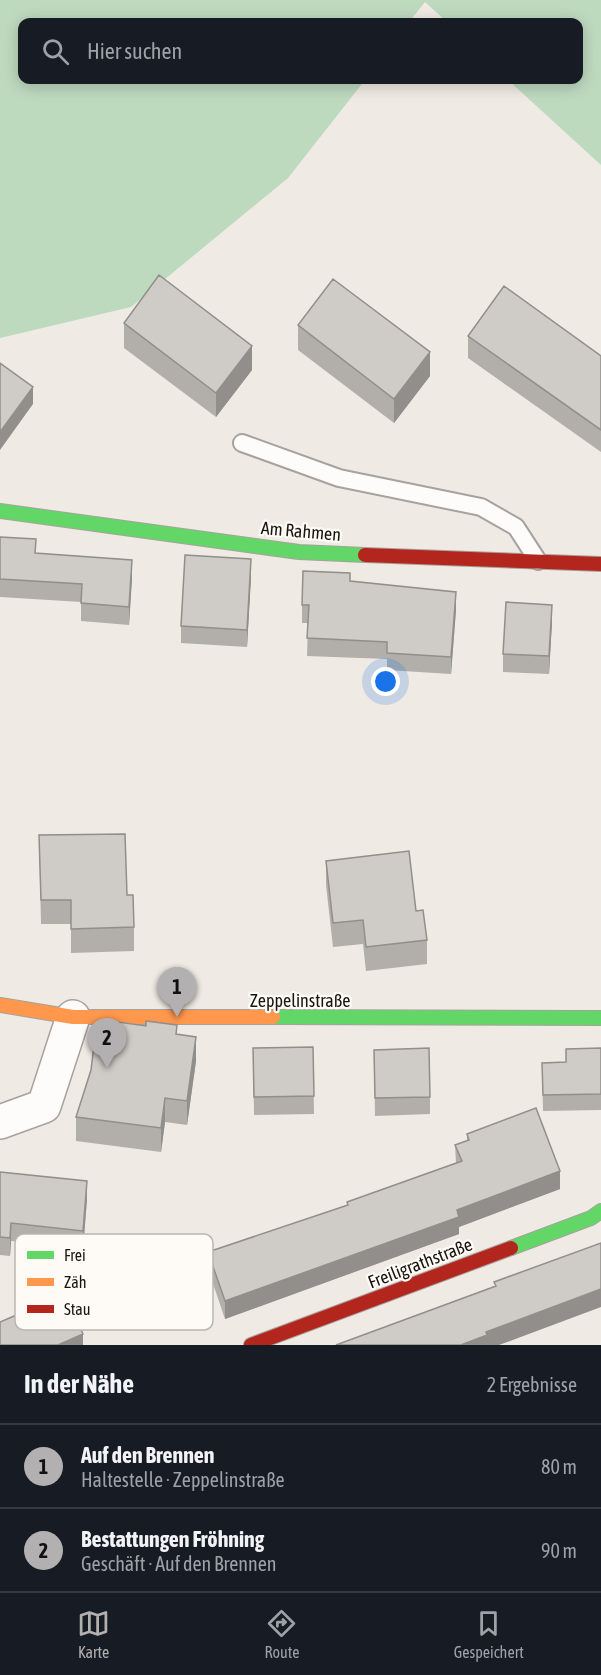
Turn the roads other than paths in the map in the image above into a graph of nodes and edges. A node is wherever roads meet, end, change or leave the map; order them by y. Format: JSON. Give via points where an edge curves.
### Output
{"nodes":[{"id":1,"x":242,"y":443,"type":"dead end"},
{"id":2,"x":0,"y":511,"type":"edge"},
{"id":3,"x":538,"y":561,"type":"junction"},
{"id":4,"x":601,"y":564,"type":"edge"},
{"id":5,"x":0,"y":1005,"type":"edge"},
{"id":6,"x":73,"y":1017,"type":"junction"},
{"id":7,"x":601,"y":1018,"type":"edge"},
{"id":8,"x":0,"y":1122,"type":"edge"},
{"id":9,"x":601,"y":1211,"type":"edge"},
{"id":10,"x":251,"y":1345,"type":"edge"}],
"edges":[{"from":1,"to":3,"type":"lane","via":[[339,478],[481,507],[516,527]]},
{"from":2,"to":3,"type":"street","name":"Am Rahmen","via":[[299,552]]},
{"from":3,"to":4,"type":"street","name":"Am Rahmen"},
{"from":5,"to":6,"type":"street","name":"Zeppelinstraße"},
{"from":6,"to":7,"type":"street","name":"Zeppelinstraße"},
{"from":6,"to":8,"type":"street","via":[[44,1106]]},
{"from":9,"to":10,"type":"street","name":"Freiligrathstraße"}]}
